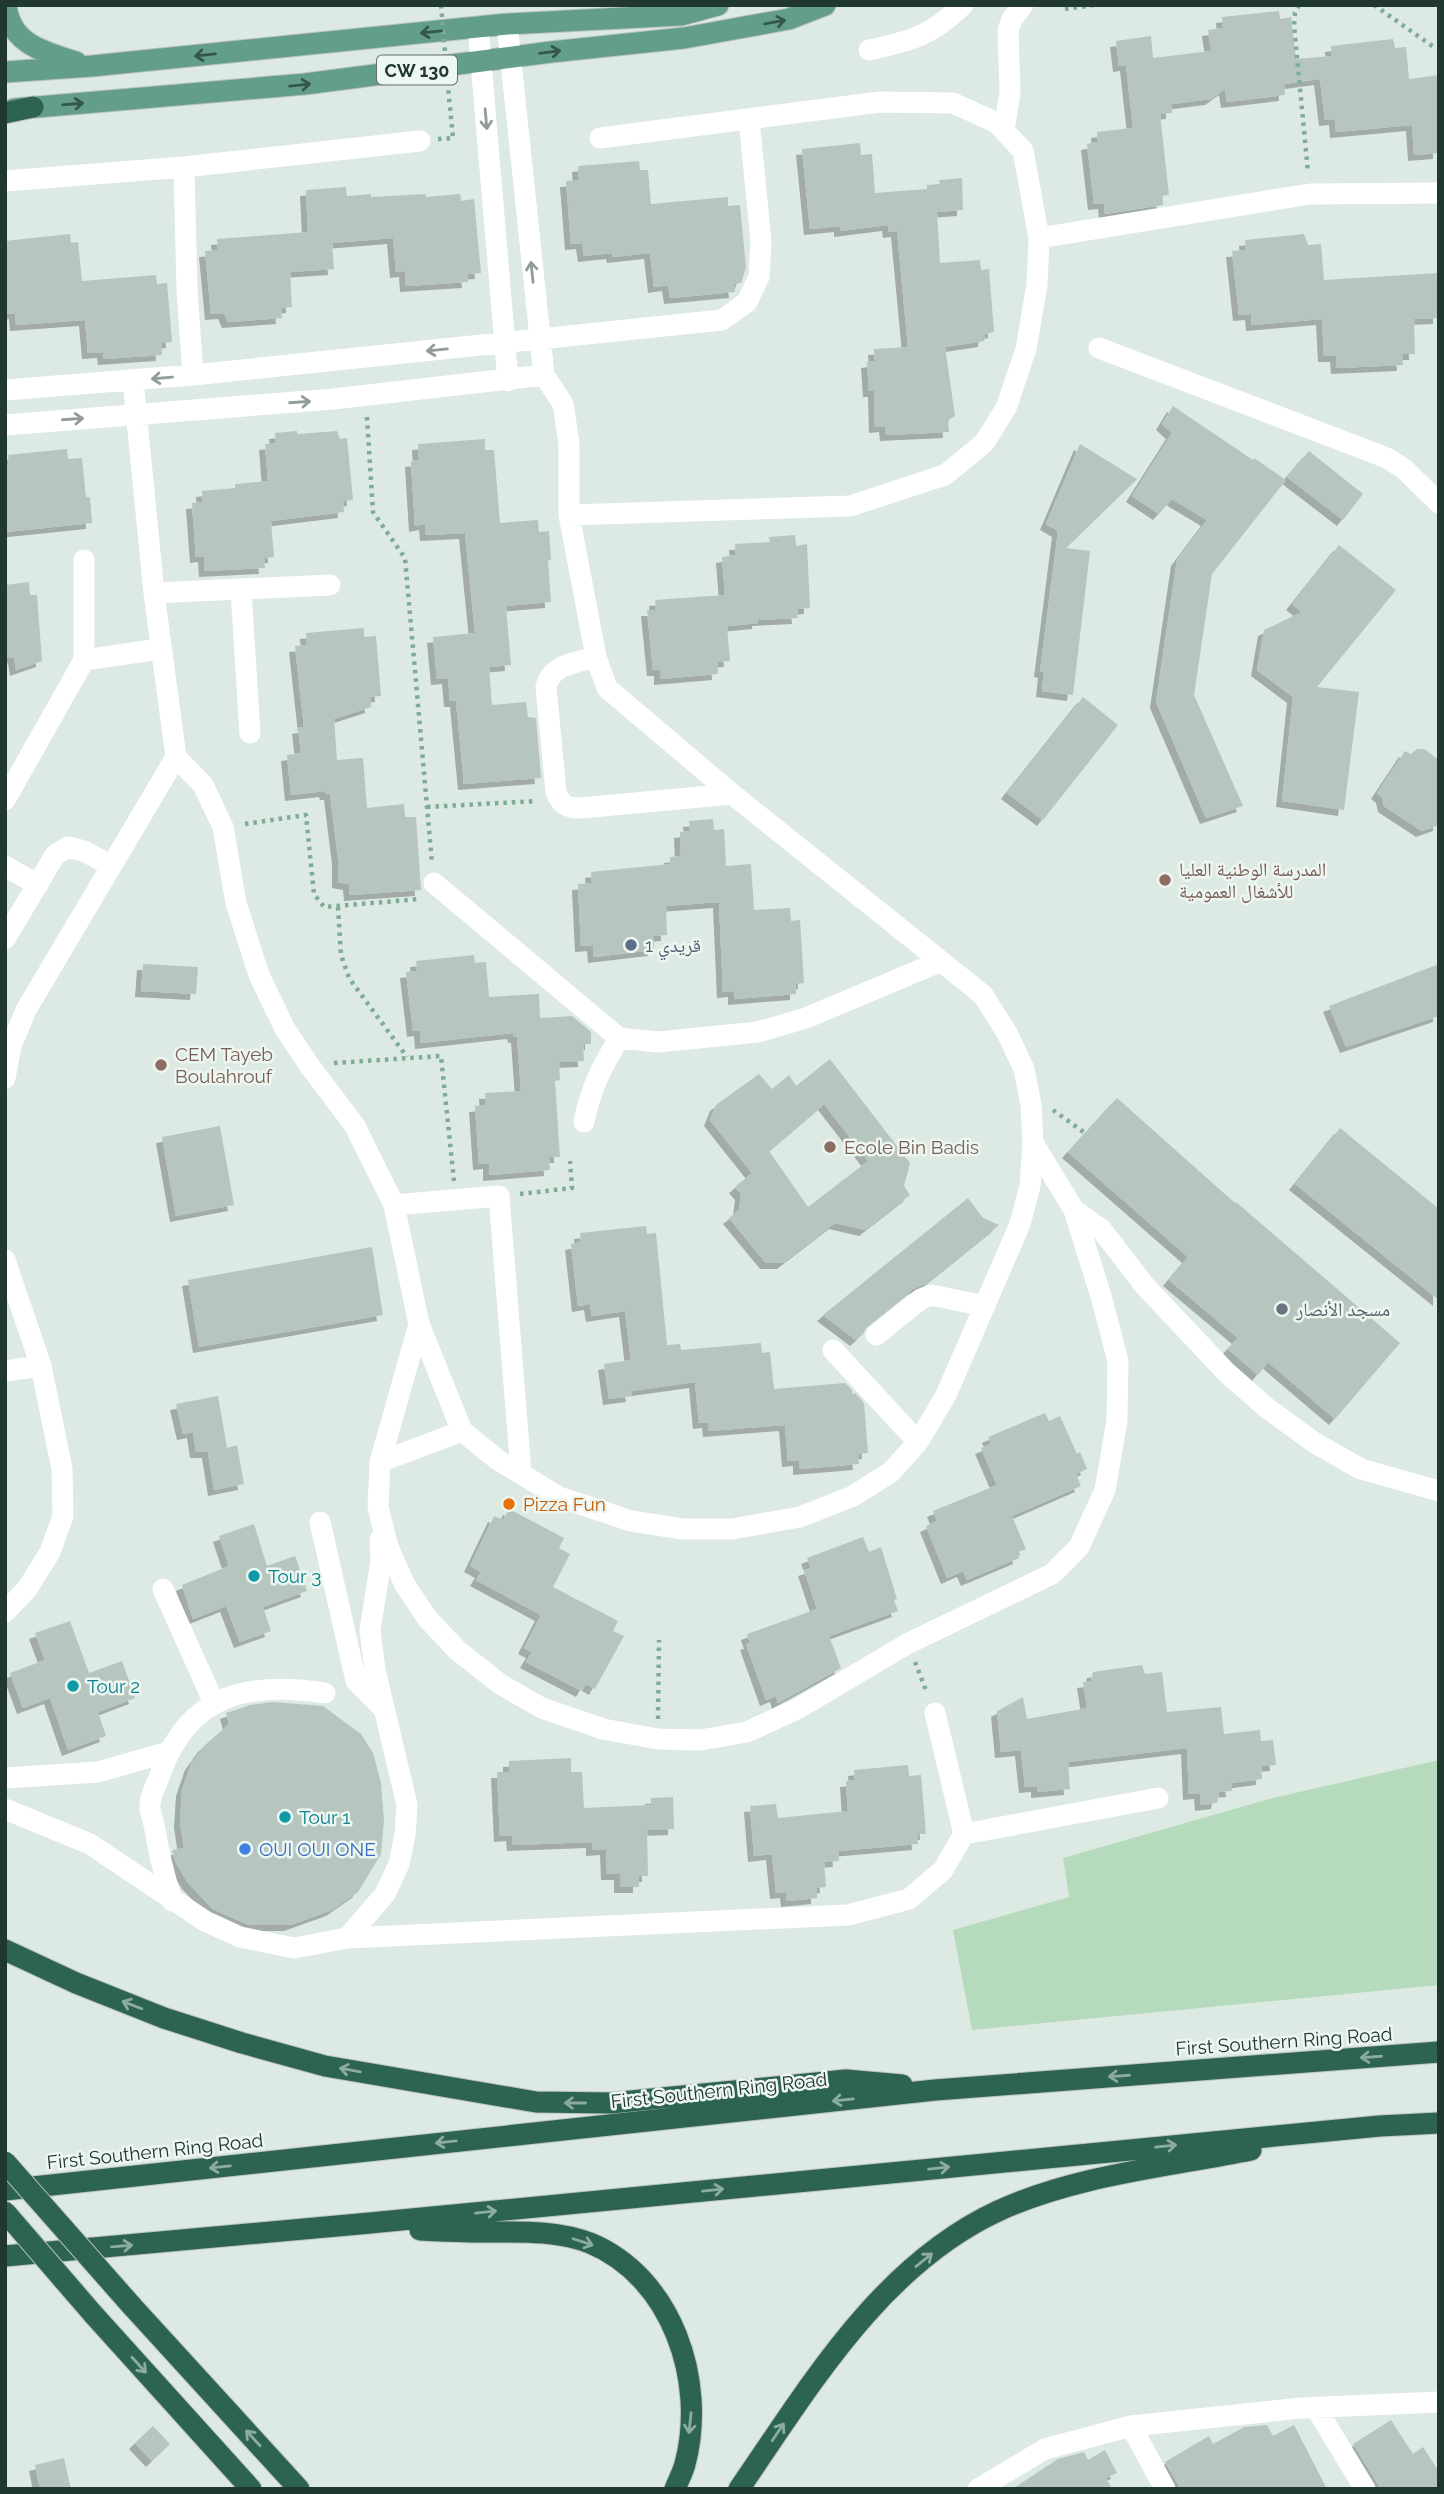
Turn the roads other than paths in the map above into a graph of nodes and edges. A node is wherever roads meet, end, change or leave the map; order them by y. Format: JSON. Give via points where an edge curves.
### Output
{"nodes":[{"id":1,"x":5,"y":5,"type":"edge"},
{"id":2,"x":718,"y":5,"type":"edge"},
{"id":3,"x":825,"y":5,"type":"edge"},
{"id":4,"x":963,"y":5,"type":"edge"},
{"id":5,"x":1023,"y":5,"type":"edge"},
{"id":6,"x":507,"y":24,"type":"junction"},
{"id":7,"x":478,"y":27,"type":"junction"},
{"id":8,"x":869,"y":50,"type":"dead end"},
{"id":9,"x":510,"y":57,"type":"junction"},
{"id":10,"x":481,"y":61,"type":"junction"},
{"id":11,"x":92,"y":66,"type":"junction"},
{"id":12,"x":5,"y":72,"type":"edge"},
{"id":13,"x":33,"y":107,"type":"joint"},
{"id":14,"x":5,"y":111,"type":"edge"},
{"id":15,"x":749,"y":119,"type":"junction"},
{"id":16,"x":1004,"y":130,"type":"junction"},
{"id":17,"x":600,"y":138,"type":"dead end"},
{"id":18,"x":420,"y":141,"type":"dead end"},
{"id":19,"x":184,"y":167,"type":"junction"},
{"id":20,"x":5,"y":181,"type":"edge"},
{"id":21,"x":1439,"y":193,"type":"edge"},
{"id":22,"x":1039,"y":238,"type":"junction"},
{"id":23,"x":538,"y":340,"type":"junction"},
{"id":24,"x":505,"y":343,"type":"junction"},
{"id":25,"x":1099,"y":348,"type":"dead end"},
{"id":26,"x":193,"y":375,"type":"junction"},
{"id":27,"x":544,"y":375,"type":"junction"},
{"id":28,"x":134,"y":380,"type":"junction"},
{"id":29,"x":509,"y":381,"type":"junction"},
{"id":30,"x":5,"y":390,"type":"edge"},
{"id":31,"x":136,"y":414,"type":"junction"},
{"id":32,"x":5,"y":425,"type":"edge"},
{"id":33,"x":1436,"y":496,"type":"edge"},
{"id":34,"x":569,"y":515,"type":"junction"},
{"id":35,"x":84,"y":560,"type":"dead end"},
{"id":36,"x":330,"y":585,"type":"dead end"},
{"id":37,"x":241,"y":591,"type":"junction"},
{"id":38,"x":153,"y":593,"type":"junction"},
{"id":39,"x":160,"y":649,"type":"junction"},
{"id":40,"x":596,"y":657,"type":"junction"},
{"id":41,"x":84,"y":660,"type":"junction"},
{"id":42,"x":250,"y":733,"type":"dead end"},
{"id":43,"x":176,"y":757,"type":"junction"},
{"id":44,"x":732,"y":794,"type":"junction"},
{"id":45,"x":5,"y":800,"type":"edge"},
{"id":46,"x":5,"y":866,"type":"edge"},
{"id":47,"x":110,"y":866,"type":"junction"},
{"id":48,"x":38,"y":885,"type":"junction"},
{"id":49,"x":442,"y":890,"type":"road end"},
{"id":50,"x":5,"y":939,"type":"edge"},
{"id":51,"x":939,"y":962,"type":"junction"},
{"id":52,"x":5,"y":1004,"type":"edge"},
{"id":53,"x":26,"y":1010,"type":"junction"},
{"id":54,"x":618,"y":1038,"type":"junction"},
{"id":55,"x":5,"y":1078,"type":"edge"},
{"id":56,"x":584,"y":1122,"type":"dead end"},
{"id":57,"x":1034,"y":1143,"type":"junction"},
{"id":58,"x":394,"y":1205,"type":"junction"},
{"id":59,"x":1074,"y":1210,"type":"junction"},
{"id":60,"x":5,"y":1260,"type":"edge"},
{"id":61,"x":985,"y":1306,"type":"junction"},
{"id":62,"x":419,"y":1324,"type":"junction"},
{"id":63,"x":876,"y":1335,"type":"dead end"},
{"id":64,"x":833,"y":1350,"type":"dead end"},
{"id":65,"x":41,"y":1366,"type":"junction"},
{"id":66,"x":5,"y":1371,"type":"edge"},
{"id":67,"x":462,"y":1431,"type":"junction"},
{"id":68,"x":918,"y":1442,"type":"junction"},
{"id":69,"x":380,"y":1462,"type":"junction"},
{"id":70,"x":521,"y":1473,"type":"junction"},
{"id":71,"x":1439,"y":1490,"type":"edge"},
{"id":72,"x":378,"y":1507,"type":"junction"},
{"id":73,"x":320,"y":1522,"type":"dead end"},
{"id":74,"x":163,"y":1589,"type":"dead end"},
{"id":75,"x":5,"y":1612,"type":"edge"},
{"id":76,"x":325,"y":1693,"type":"dead end"},
{"id":77,"x":214,"y":1703,"type":"junction"},
{"id":78,"x":386,"y":1711,"type":"junction"},
{"id":79,"x":935,"y":1713,"type":"road end"},
{"id":80,"x":168,"y":1752,"type":"junction"},
{"id":81,"x":5,"y":1779,"type":"edge"},
{"id":82,"x":1158,"y":1798,"type":"dead end"},
{"id":83,"x":5,"y":1809,"type":"edge"},
{"id":84,"x":964,"y":1834,"type":"junction"},
{"id":85,"x":172,"y":1901,"type":"junction"},
{"id":86,"x":347,"y":1938,"type":"junction"},
{"id":87,"x":307,"y":1945,"type":"junction"},
{"id":88,"x":5,"y":1950,"type":"edge"},
{"id":89,"x":1439,"y":2052,"type":"edge"},
{"id":90,"x":935,"y":2090,"type":"junction"},
{"id":91,"x":1439,"y":2123,"type":"edge"},
{"id":92,"x":1380,"y":2126,"type":"junction"},
{"id":93,"x":5,"y":2162,"type":"edge"},
{"id":94,"x":5,"y":2190,"type":"edge"},
{"id":95,"x":5,"y":2212,"type":"edge"},
{"id":96,"x":370,"y":2223,"type":"junction"},
{"id":97,"x":5,"y":2256,"type":"edge"},
{"id":98,"x":1316,"y":2407,"type":"junction"},
{"id":99,"x":1435,"y":2409,"type":"edge"},
{"id":100,"x":1131,"y":2426,"type":"junction"},
{"id":101,"x":251,"y":2489,"type":"edge"},
{"id":102,"x":299,"y":2489,"type":"edge"},
{"id":103,"x":675,"y":2489,"type":"edge"},
{"id":104,"x":739,"y":2489,"type":"edge"},
{"id":105,"x":978,"y":2489,"type":"edge"},
{"id":106,"x":1165,"y":2489,"type":"edge"},
{"id":107,"x":1365,"y":2489,"type":"edge"}],
"edges":[{"from":1,"to":11,"type":"main road","via":[[11,26],[29,46]]},
{"from":2,"to":6,"type":"main road","number":"CW 130","via":[[681,15]]},
{"from":9,"to":3,"type":"main road","number":"CW 130","one_way":true,"via":[[684,38],[789,19]]},
{"from":4,"to":8,"type":"street","via":[[930,33]]},
{"from":5,"to":16,"type":"street","via":[[1008,30],[1010,93]]},
{"from":6,"to":7,"type":"main road","number":"CW 130"},
{"from":6,"to":9,"type":"street"},
{"from":7,"to":10,"type":"street"},
{"from":7,"to":11,"type":"main road","number":"CW 130","one_way":true},
{"from":9,"to":10,"type":"main road","number":"CW 130"},
{"from":23,"to":9,"type":"street","one_way":true},
{"from":13,"to":10,"type":"main road","number":"CW 130","one_way":true,"via":[[305,84]]},
{"from":10,"to":24,"type":"street","one_way":true},
{"from":11,"to":12,"type":"main road","number":"CW 130"},
{"from":13,"to":14,"type":"highway"},
{"from":15,"to":16,"type":"street","via":[[880,102],[953,103]]},
{"from":15,"to":17,"type":"street"},
{"from":15,"to":23,"type":"street","via":[[761,241],[759,277],[747,302],[722,320]]},
{"from":16,"to":22,"type":"street","via":[[1023,151]]},
{"from":18,"to":19,"type":"street"},
{"from":19,"to":20,"type":"street"},
{"from":19,"to":26,"type":"street"},
{"from":21,"to":22,"type":"street","via":[[1310,194]]},
{"from":22,"to":34,"type":"street","via":[[1026,349],[1006,408],[984,443],[945,475],[850,506]]},
{"from":23,"to":24,"type":"street"},
{"from":23,"to":27,"type":"street"},
{"from":24,"to":26,"type":"street","one_way":true},
{"from":24,"to":29,"type":"street"},
{"from":25,"to":33,"type":"street","via":[[1387,458]]},
{"from":26,"to":28,"type":"street","one_way":true},
{"from":27,"to":29,"type":"street"},
{"from":27,"to":34,"type":"street","via":[[563,404],[569,443]]},
{"from":28,"to":30,"type":"street"},
{"from":28,"to":31,"type":"street"},
{"from":31,"to":29,"type":"street","one_way":true},
{"from":32,"to":31,"type":"street","one_way":true},
{"from":31,"to":38,"type":"street"},
{"from":34,"to":40,"type":"street"},
{"from":35,"to":41,"type":"street"},
{"from":36,"to":37,"type":"street"},
{"from":37,"to":38,"type":"street"},
{"from":37,"to":42,"type":"street"},
{"from":38,"to":39,"type":"street"},
{"from":39,"to":41,"type":"street"},
{"from":39,"to":43,"type":"street"},
{"from":40,"to":44,"type":"street","via":[[607,688]]},
{"from":40,"to":44,"type":"street","via":[[555,670],[548,677],[559,800],[564,806]]},
{"from":41,"to":45,"type":"street"},
{"from":43,"to":47,"type":"street"},
{"from":43,"to":58,"type":"street","via":[[203,785],[223,827],[236,904],[259,975],[285,1029],[355,1126]]},
{"from":44,"to":51,"type":"street"},
{"from":46,"to":48,"type":"street"},
{"from":47,"to":48,"type":"street","via":[[84,850],[68,847],[55,855]]},
{"from":47,"to":53,"type":"street"},
{"from":48,"to":50,"type":"street"},
{"from":49,"to":54,"type":"street"},
{"from":51,"to":54,"type":"street","via":[[806,1018],[758,1032],[658,1042]]},
{"from":51,"to":57,"type":"street","via":[[983,995],[1007,1033],[1024,1069]]},
{"from":52,"to":53,"type":"street"},
{"from":53,"to":55,"type":"street"},
{"from":54,"to":56,"type":"street","via":[[589,1093]]},
{"from":57,"to":59,"type":"street"},
{"from":57,"to":61,"type":"street","via":[[1020,1224]]},
{"from":58,"to":62,"type":"street"},
{"from":58,"to":70,"type":"street","via":[[499,1196]]},
{"from":59,"to":71,"type":"street","via":[[1101,1229],[1163,1305],[1267,1408],[1361,1469]]},
{"from":59,"to":72,"type":"street","via":[[1118,1361],[1117,1421],[1105,1490],[1079,1547],[1052,1574],[907,1644],[799,1708],[747,1732],[700,1740],[658,1739],[603,1729],[542,1709],[500,1685],[427,1618],[388,1547]]},
{"from":60,"to":65,"type":"street"},
{"from":61,"to":63,"type":"street","via":[[931,1295]]},
{"from":61,"to":68,"type":"street","via":[[946,1395]]},
{"from":62,"to":67,"type":"street"},
{"from":62,"to":69,"type":"street"},
{"from":64,"to":68,"type":"street"},
{"from":65,"to":66,"type":"street"},
{"from":65,"to":75,"type":"street","via":[[62,1469],[63,1516],[50,1552],[27,1589]]},
{"from":67,"to":69,"type":"street"},
{"from":67,"to":70,"type":"street"},
{"from":68,"to":70,"type":"street","via":[[891,1472],[853,1496],[800,1517],[732,1529],[683,1530],[631,1521],[559,1497]]},
{"from":69,"to":72,"type":"street"},
{"from":72,"to":78,"type":"street","via":[[381,1562],[370,1630]]},
{"from":73,"to":78,"type":"street","via":[[356,1681]]},
{"from":74,"to":77,"type":"street"},
{"from":76,"to":77,"type":"street","via":[[292,1688],[249,1690]]},
{"from":77,"to":80,"type":"street","via":[[189,1723]]},
{"from":78,"to":86,"type":"street","via":[[407,1805],[405,1835],[399,1864],[385,1894]]},
{"from":78,"to":87,"type":"street","via":[[399,1801],[398,1830],[388,1864],[363,1905]]},
{"from":79,"to":84,"type":"street"},
{"from":80,"to":81,"type":"street","via":[[98,1772]]},
{"from":80,"to":85,"type":"street","via":[[150,1803]]},
{"from":82,"to":84,"type":"street"},
{"from":83,"to":85,"type":"street","via":[[90,1844]]},
{"from":84,"to":86,"type":"street","via":[[943,1870],[909,1899],[848,1914]]},
{"from":85,"to":87,"type":"street","via":[[240,1937],[294,1948]]},
{"from":86,"to":87,"type":"street"},
{"from":90,"to":88,"type":"highway","one_way":true,"via":[[846,2080],[611,2103],[536,2102],[325,2066],[254,2046],[139,2008]]},
{"from":89,"to":90,"type":"highway","name":"First Southern Ring Road","one_way":true},
{"from":90,"to":94,"type":"highway","name":"First Southern Ring Road","one_way":true},
{"from":91,"to":92,"type":"highway"},
{"from":96,"to":92,"type":"highway","one_way":true},
{"from":104,"to":92,"type":"highway","one_way":true,"via":[[865,2315],[951,2238],[998,2211],[1060,2189],[1130,2173]]},
{"from":102,"to":93,"type":"highway","one_way":true,"bridge":true},
{"from":95,"to":101,"type":"highway","one_way":true,"bridge":true},
{"from":97,"to":96,"type":"highway","one_way":true},
{"from":96,"to":103,"type":"highway","one_way":true,"via":[[406,2230],[554,2234],[589,2243],[624,2261],[655,2293],[673,2326],[686,2366],[692,2415],[685,2465]]},
{"from":98,"to":99,"type":"street"},
{"from":98,"to":100,"type":"street"},
{"from":98,"to":107,"type":"street"},
{"from":100,"to":105,"type":"street","via":[[1045,2449]]},
{"from":100,"to":106,"type":"street"}]}
